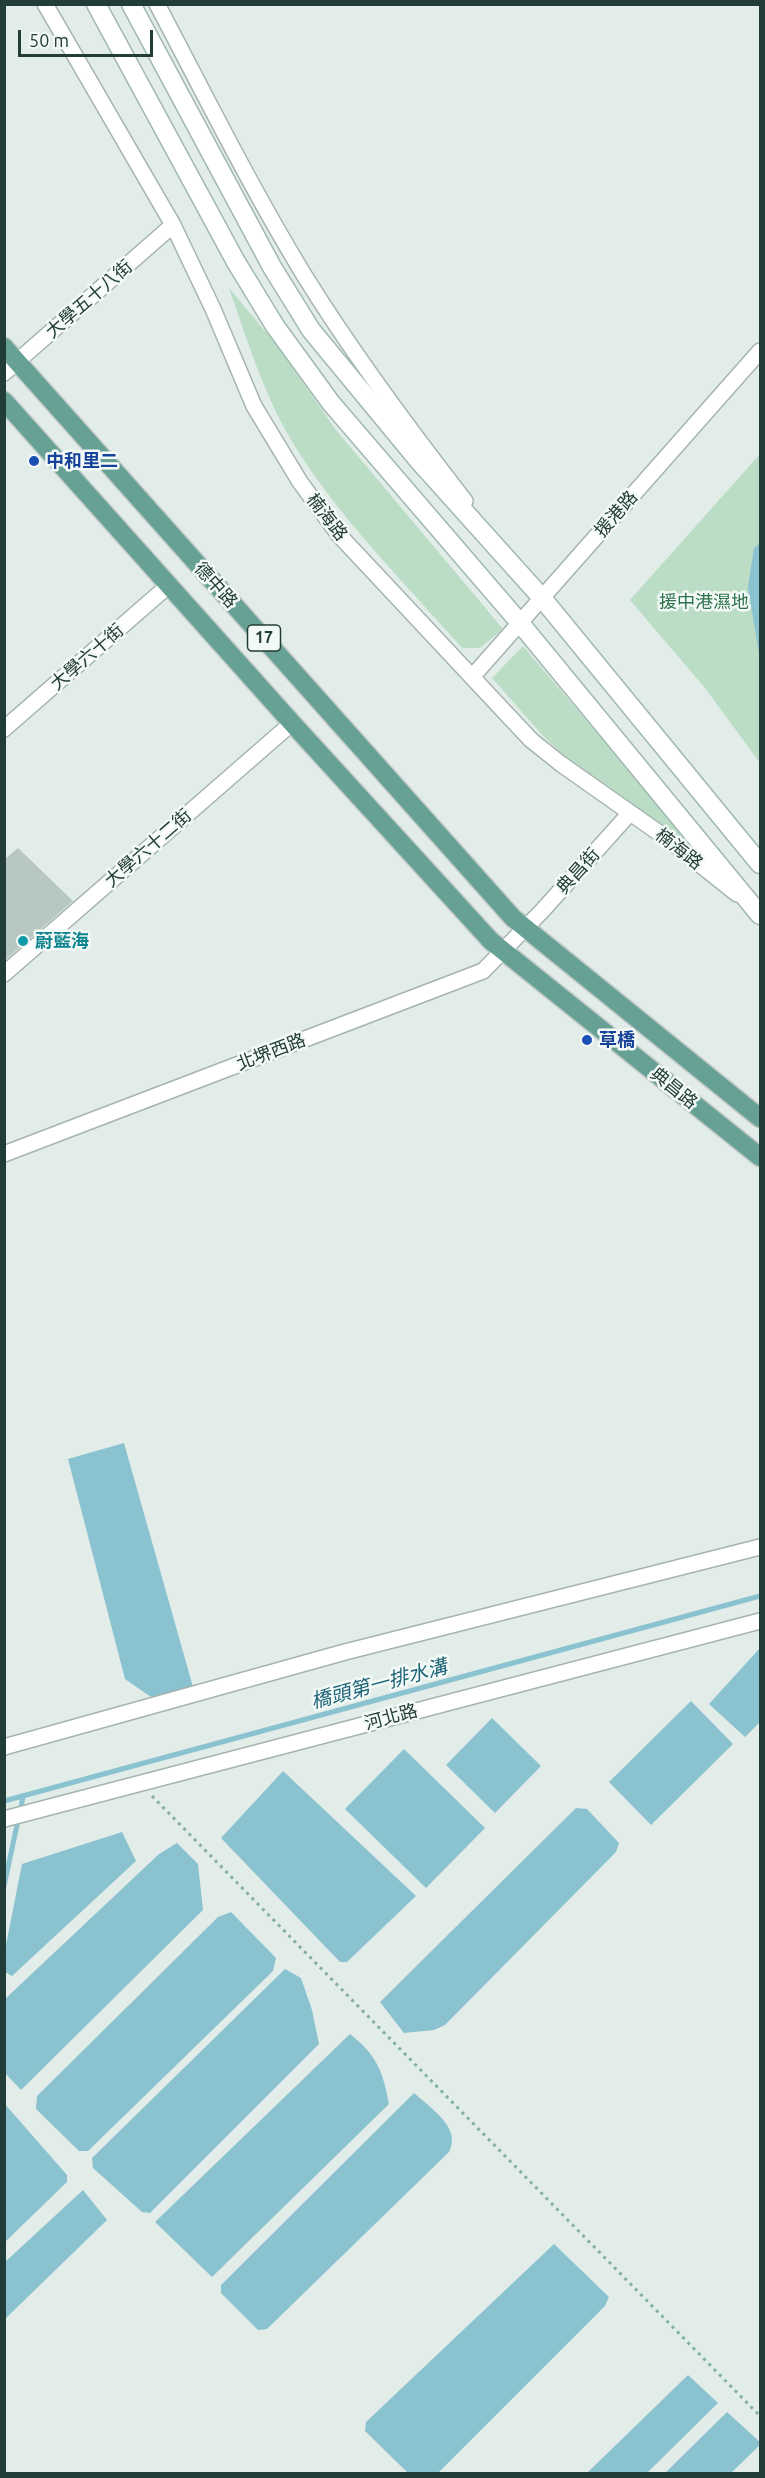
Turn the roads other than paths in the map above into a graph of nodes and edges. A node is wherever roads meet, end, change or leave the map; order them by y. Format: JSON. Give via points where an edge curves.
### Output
{"nodes":[{"id":1,"x":45,"y":4,"type":"edge"},
{"id":2,"x":96,"y":4,"type":"edge"},
{"id":3,"x":131,"y":4,"type":"edge"},
{"id":4,"x":157,"y":4,"type":"edge"},
{"id":5,"x":173,"y":225,"type":"junction"},
{"id":6,"x":4,"y":347,"type":"edge"},
{"id":7,"x":760,"y":351,"type":"edge"},
{"id":8,"x":11,"y":368,"type":"edge"},
{"id":9,"x":4,"y":401,"type":"edge"},
{"id":10,"x":518,"y":569,"type":"junction"},
{"id":11,"x":169,"y":585,"type":"junction"},
{"id":12,"x":542,"y":598,"type":"junction"},
{"id":13,"x":520,"y":623,"type":"junction"},
{"id":14,"x":472,"y":677,"type":"junction"},
{"id":15,"x":292,"y":723,"type":"junction"},
{"id":16,"x":4,"y":729,"type":"edge"},
{"id":17,"x":630,"y":813,"type":"junction"},
{"id":18,"x":760,"y":864,"type":"edge"},
{"id":19,"x":759,"y":914,"type":"edge"},
{"id":20,"x":525,"y":929,"type":"junction"},
{"id":21,"x":503,"y":952,"type":"junction"},
{"id":22,"x":4,"y":974,"type":"edge"},
{"id":23,"x":760,"y":1118,"type":"edge"},
{"id":24,"x":4,"y":1154,"type":"edge"},
{"id":25,"x":760,"y":1157,"type":"edge"},
{"id":26,"x":760,"y":1547,"type":"edge"},
{"id":27,"x":760,"y":1621,"type":"edge"},
{"id":28,"x":4,"y":1747,"type":"edge"},
{"id":29,"x":4,"y":1819,"type":"edge"}],
"edges":[{"from":1,"to":5,"type":"street","name":"楠海路"},
{"from":2,"to":13,"type":"street","name":"楠海路","via":[[275,326],[331,403]]},
{"from":3,"to":10,"type":"street","via":[[272,267],[311,330],[419,461]]},
{"from":4,"to":10,"type":"street","via":[[303,274],[393,409]]},
{"from":5,"to":8,"type":"street","name":"大學五十八街"},
{"from":5,"to":14,"type":"street","name":"楠海路","via":[[254,406],[300,482],[339,535]]},
{"from":6,"to":8,"type":"main road","name":"德中路","number":"17"},
{"from":7,"to":12,"type":"street","name":"援港路"},
{"from":8,"to":20,"type":"main road","name":"德中路","number":"17"},
{"from":9,"to":11,"type":"main road","name":"德中路","number":"17"},
{"from":10,"to":12,"type":"street"},
{"from":11,"to":15,"type":"main road","name":"德中路","number":"17"},
{"from":11,"to":16,"type":"street","name":"大學六十街"},
{"from":12,"to":13,"type":"street","name":"援港路"},
{"from":12,"to":18,"type":"street"},
{"from":13,"to":14,"type":"street","name":"援港路"},
{"from":13,"to":19,"type":"street","name":"楠海路"},
{"from":14,"to":17,"type":"street","name":"楠海路","via":[[531,740]]},
{"from":15,"to":21,"type":"main road","name":"德中路","number":"17"},
{"from":15,"to":22,"type":"street","name":"大學六十二街"},
{"from":17,"to":19,"type":"street","name":"楠海路"},
{"from":17,"to":20,"type":"street","name":"典昌街"},
{"from":20,"to":21,"type":"street","name":"北堺西路"},
{"from":20,"to":23,"type":"main road","name":"典昌路","number":"17"},
{"from":21,"to":24,"type":"street","name":"北堺西路","via":[[483,971]]},
{"from":21,"to":25,"type":"main road","name":"典昌路","number":"17"},
{"from":26,"to":28,"type":"street","via":[[345,1652]]},
{"from":27,"to":29,"type":"street","name":"河北路"}]}
